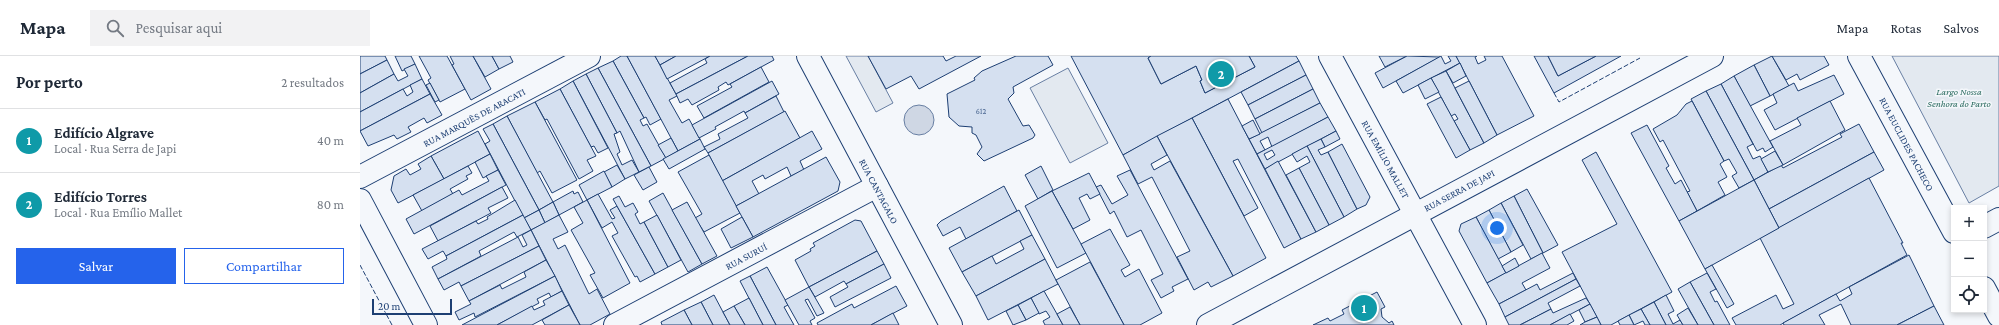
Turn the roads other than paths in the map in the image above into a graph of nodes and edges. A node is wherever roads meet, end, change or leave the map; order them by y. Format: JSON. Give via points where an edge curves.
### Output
{"nodes":[{"id":1,"x":589,"y":56,"type":"edge"},
{"id":2,"x":808,"y":56,"type":"edge"},
{"id":3,"x":1330,"y":56,"type":"edge"},
{"id":4,"x":1712,"y":56,"type":"edge"},
{"id":5,"x":1859,"y":56,"type":"edge"},
{"id":6,"x":360,"y":177,"type":"edge"},
{"id":7,"x":877,"y":186,"type":"junction"},
{"id":8,"x":360,"y":200,"type":"edge"},
{"id":9,"x":1416,"y":214,"type":"junction"},
{"id":10,"x":1999,"y":219,"type":"edge"},
{"id":11,"x":1987,"y":225,"type":"edge"},
{"id":12,"x":1951,"y":226,"type":"edge"},
{"id":13,"x":1987,"y":294,"type":"edge"},
{"id":14,"x":1999,"y":316,"type":"edge"},
{"id":15,"x":426,"y":325,"type":"edge"},
{"id":16,"x":615,"y":325,"type":"edge"},
{"id":17,"x":951,"y":325,"type":"edge"},
{"id":18,"x":1208,"y":325,"type":"edge"},
{"id":19,"x":1475,"y":325,"type":"edge"}],
"edges":[{"from":1,"to":6,"type":"street","name":"RUA MARQUÊS DE ARACATI"},
{"from":2,"to":7,"type":"street","name":"RUA CANTAGALO"},
{"from":3,"to":9,"type":"street","name":"RUA EMÍLIO MALLET"},
{"from":4,"to":9,"type":"street","name":"RUA SERRA DE JAPI"},
{"from":5,"to":12,"type":"street","name":"RUA EUCLIDES PACHECO"},
{"from":7,"to":16,"type":"street","name":"RUA SURUÍ"},
{"from":7,"to":17,"type":"street","name":"RUA CANTAGALO"},
{"from":8,"to":15,"type":"street"},
{"from":9,"to":18,"type":"street","name":"RUA SERRA DE JAPI"},
{"from":9,"to":19,"type":"street","name":"RUA EMÍLIO MALLET"},
{"from":10,"to":11,"type":"street"},
{"from":13,"to":14,"type":"street"}]}
